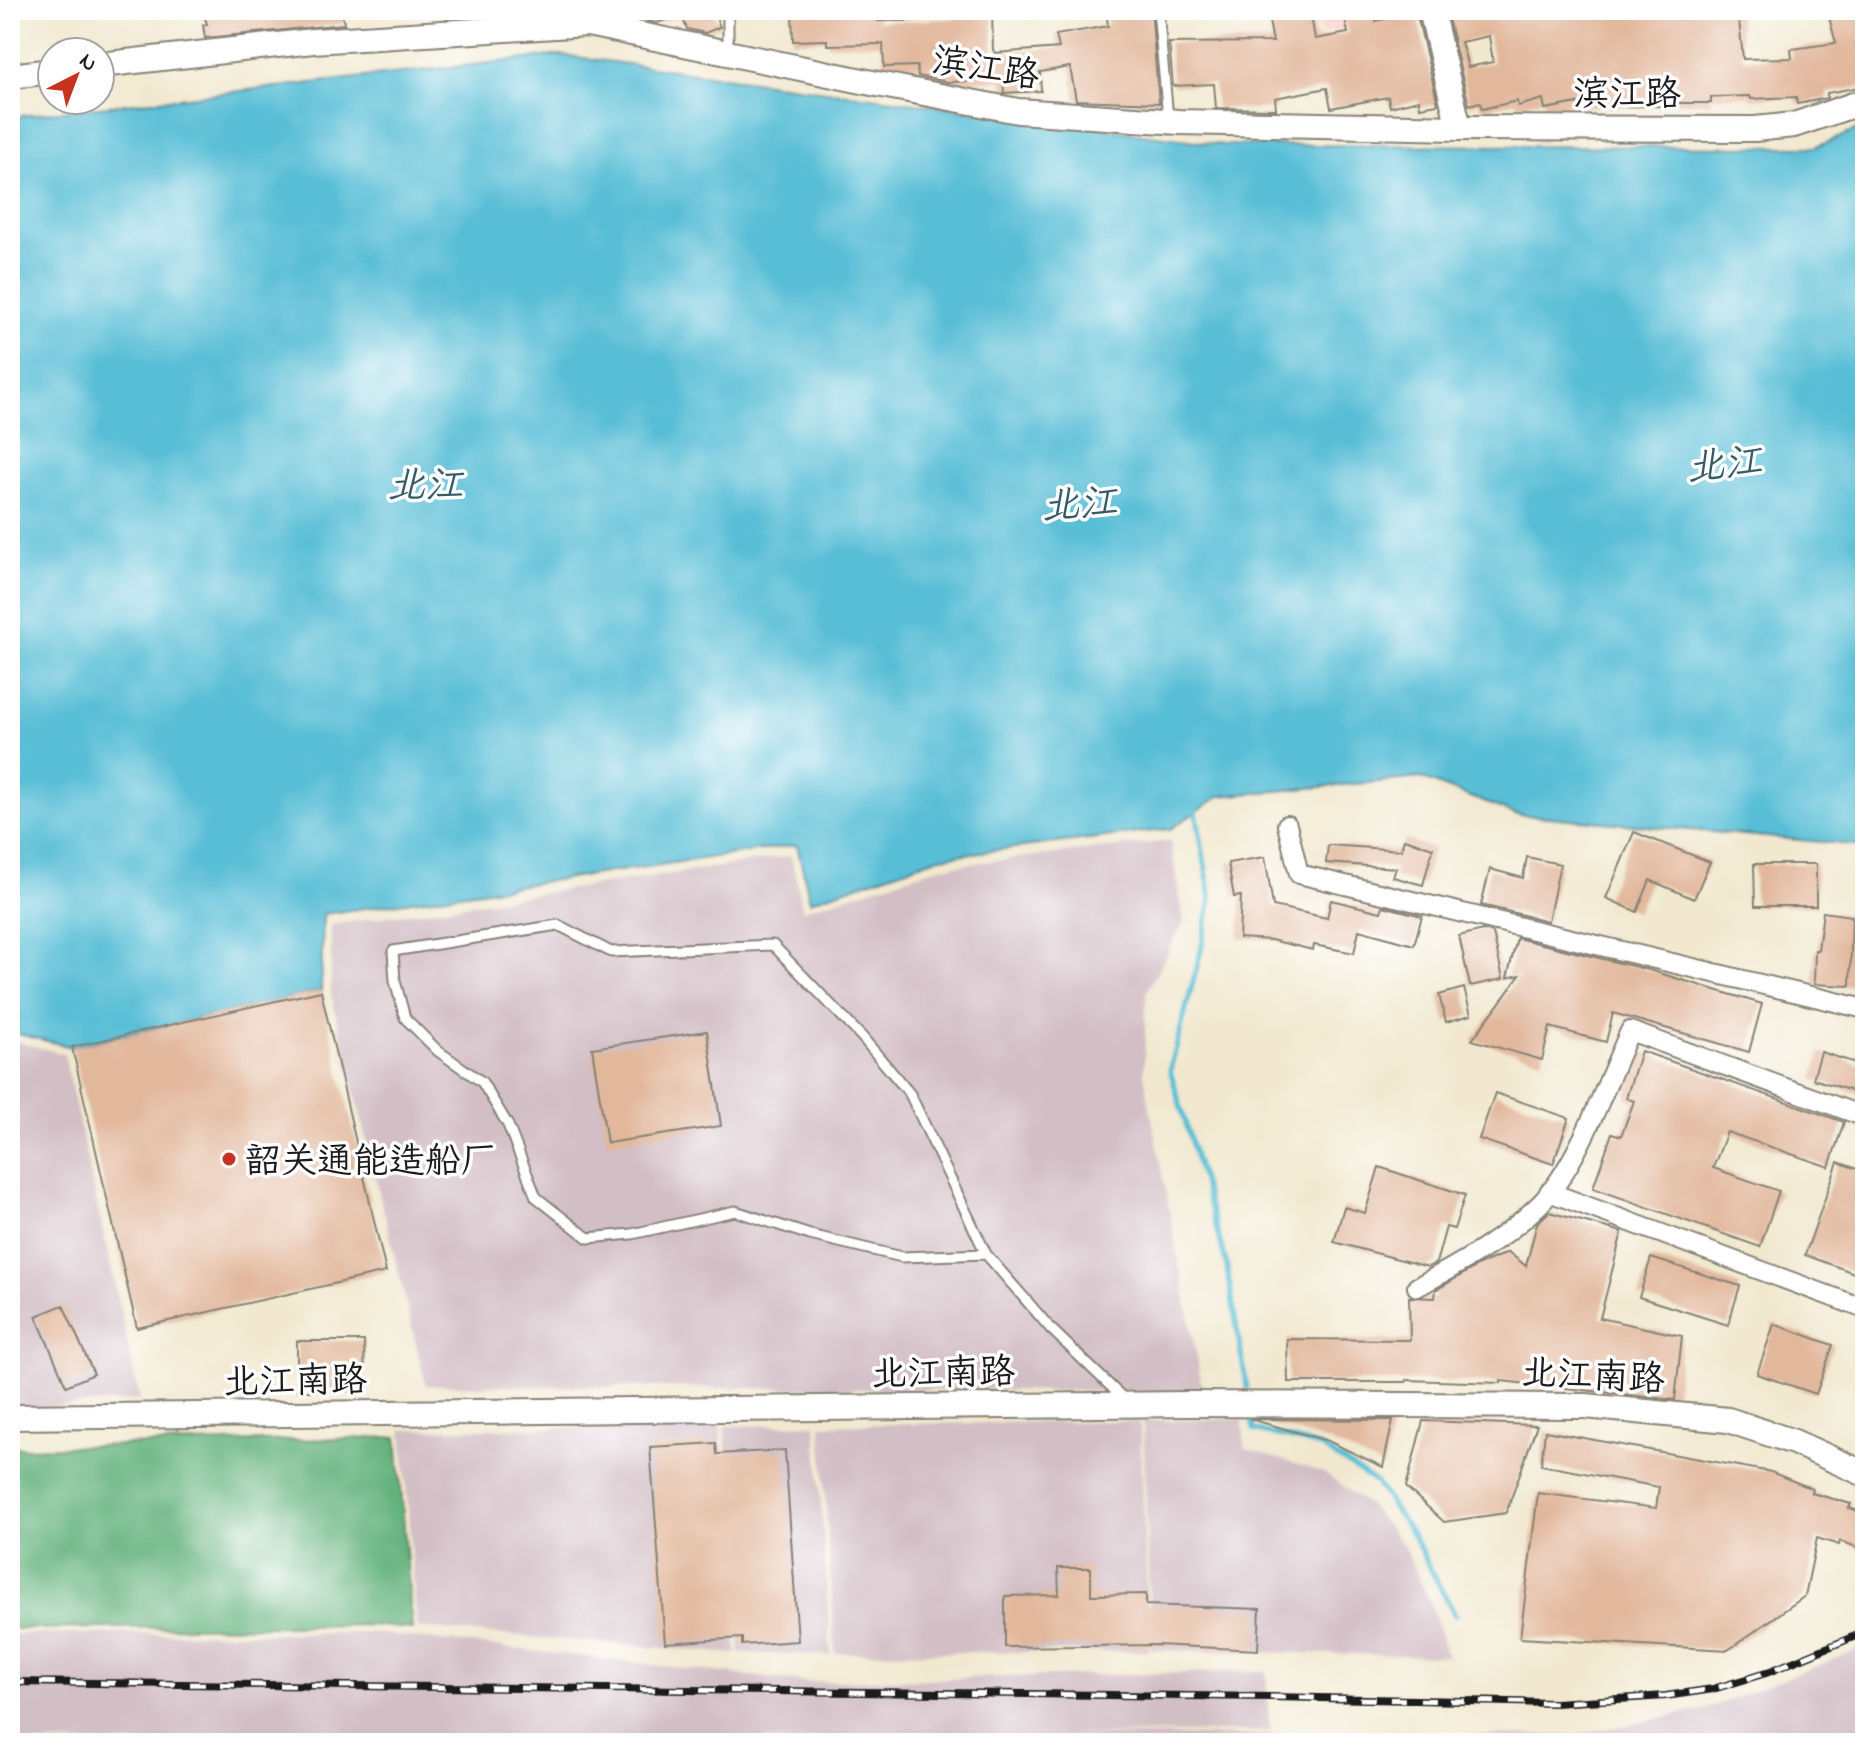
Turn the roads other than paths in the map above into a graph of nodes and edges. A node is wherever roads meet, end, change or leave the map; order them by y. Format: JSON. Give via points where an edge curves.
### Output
{"nodes":[{"id":1,"x":728,"y":10,"type":"edge"},
{"id":2,"x":1158,"y":10,"type":"edge"},
{"id":3,"x":1431,"y":10,"type":"edge"},
{"id":4,"x":728,"y":53,"type":"junction"},
{"id":5,"x":116,"y":63,"type":"edge"},
{"id":6,"x":36,"y":73,"type":"edge"},
{"id":7,"x":10,"y":76,"type":"edge"},
{"id":8,"x":1865,"y":101,"type":"edge"},
{"id":9,"x":1169,"y":122,"type":"junction"},
{"id":10,"x":1459,"y":128,"type":"junction"},
{"id":11,"x":1287,"y":825,"type":"dead end"},
{"id":12,"x":1865,"y":1009,"type":"edge"},
{"id":13,"x":1865,"y":1117,"type":"edge"},
{"id":14,"x":1549,"y":1192,"type":"junction"},
{"id":15,"x":986,"y":1254,"type":"junction"},
{"id":16,"x":1417,"y":1287,"type":"dead end"},
{"id":17,"x":1865,"y":1309,"type":"edge"},
{"id":18,"x":1130,"y":1404,"type":"junction"},
{"id":19,"x":10,"y":1417,"type":"edge"},
{"id":20,"x":1865,"y":1474,"type":"edge"}],
"edges":[{"from":1,"to":4,"type":"lane"},
{"from":2,"to":9,"type":"lane"},
{"from":3,"to":10,"type":"street"},
{"from":4,"to":5,"type":"street","name":"滨江路","via":[[588,24],[313,41]]},
{"from":4,"to":9,"type":"street","name":"滨江路","via":[[1018,111]]},
{"from":6,"to":7,"type":"street"},
{"from":8,"to":10,"type":"street","name":"滨江路","via":[[1794,125],[1755,129]]},
{"from":9,"to":10,"type":"street","name":"滨江路"},
{"from":11,"to":12,"type":"street","via":[[1299,874]]},
{"from":13,"to":14,"type":"street","via":[[1630,1031],[1574,1157]]},
{"from":14,"to":16,"type":"street","via":[[1479,1253]]},
{"from":14,"to":17,"type":"street"},
{"from":15,"to":15,"type":"lane","via":[[902,1257],[735,1211],[632,1234],[588,1238],[536,1197],[508,1125],[482,1082],[438,1051],[405,1018],[393,951],[558,925],[611,952],[773,945],[910,1094]]},
{"from":15,"to":18,"type":"lane","via":[[1051,1329]]},
{"from":18,"to":19,"type":"street","name":"北江南路"},
{"from":18,"to":20,"type":"street","name":"北江南路","via":[[1585,1406],[1659,1411],[1728,1420]]}]}
